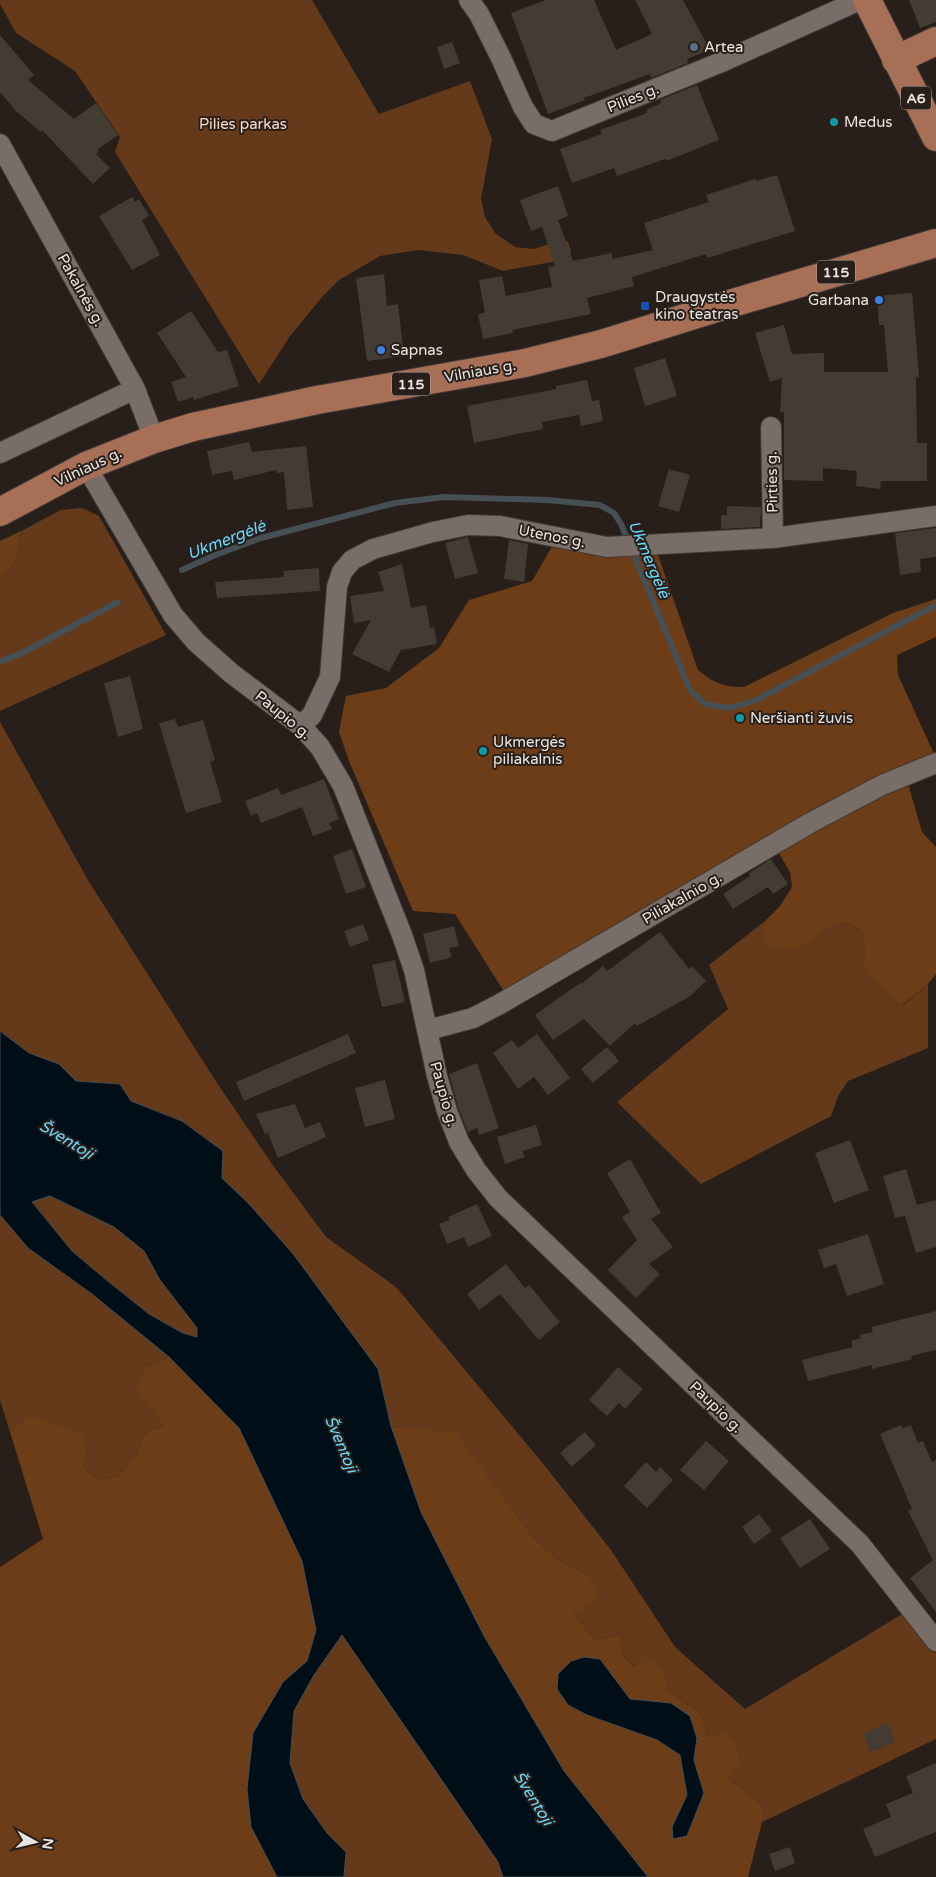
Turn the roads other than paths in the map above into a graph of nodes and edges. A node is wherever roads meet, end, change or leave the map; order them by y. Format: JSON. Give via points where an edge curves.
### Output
{"nodes":[{"id":1,"x":469,"y":0,"type":"edge"},
{"id":2,"x":860,"y":0,"type":"edge"},
{"id":3,"x":867,"y":0,"type":"edge"},
{"id":4,"x":936,"y":42,"type":"edge"},
{"id":5,"x":896,"y":60,"type":"junction"},
{"id":6,"x":936,"y":137,"type":"edge"},
{"id":7,"x":0,"y":144,"type":"edge"},
{"id":8,"x":936,"y":243,"type":"edge"},
{"id":9,"x":135,"y":389,"type":"junction"},
{"id":10,"x":771,"y":427,"type":"dead end"},
{"id":11,"x":154,"y":439,"type":"junction"},
{"id":12,"x":0,"y":453,"type":"edge"},
{"id":13,"x":86,"y":466,"type":"junction"},
{"id":14,"x":0,"y":512,"type":"edge"},
{"id":15,"x":936,"y":516,"type":"edge"},
{"id":16,"x":774,"y":538,"type":"junction"},
{"id":17,"x":301,"y":726,"type":"junction"},
{"id":18,"x":936,"y":763,"type":"edge"},
{"id":19,"x":428,"y":1030,"type":"junction"},
{"id":20,"x":936,"y":1640,"type":"edge"}],
"edges":[{"from":1,"to":2,"type":"street","name":"Pilies g.","via":[[502,58],[523,107],[534,124],[552,131],[724,61]]},
{"from":3,"to":5,"type":"main road","number":"A6"},
{"from":4,"to":5,"type":"main road"},
{"from":5,"to":6,"type":"main road","number":"A6"},
{"from":7,"to":9,"type":"street","name":"Pakalnės g."},
{"from":8,"to":11,"type":"main road","name":"Vilniaus g.","number":"115","via":[[601,344],[525,363],[317,400],[193,427]]},
{"from":9,"to":11,"type":"street","name":"Pakalnės g."},
{"from":9,"to":12,"type":"street"},
{"from":10,"to":16,"type":"street","name":"Pirties g."},
{"from":11,"to":13,"type":"main road","name":"Vilniaus g.","number":"115"},
{"from":13,"to":14,"type":"main road","name":"Vilniaus g.","number":"115"},
{"from":13,"to":17,"type":"street","name":"Paupio g.","via":[[173,615],[196,642],[231,673]]},
{"from":15,"to":16,"type":"street","name":"Utenos g."},
{"from":16,"to":17,"type":"street","name":"Utenos g.","via":[[608,547],[500,526],[468,525],[374,549],[352,560],[342,572],[337,587],[330,677],[312,715]]},
{"from":17,"to":19,"type":"street","name":"Paupio g.","via":[[320,747],[343,786],[402,935]]},
{"from":18,"to":19,"type":"street","name":"Piliakalnio g.","via":[[882,785],[810,824],[500,1004],[473,1018]]},
{"from":19,"to":20,"type":"street","name":"Paupio g.","via":[[437,1076],[459,1142],[498,1198],[860,1544]]}]}
